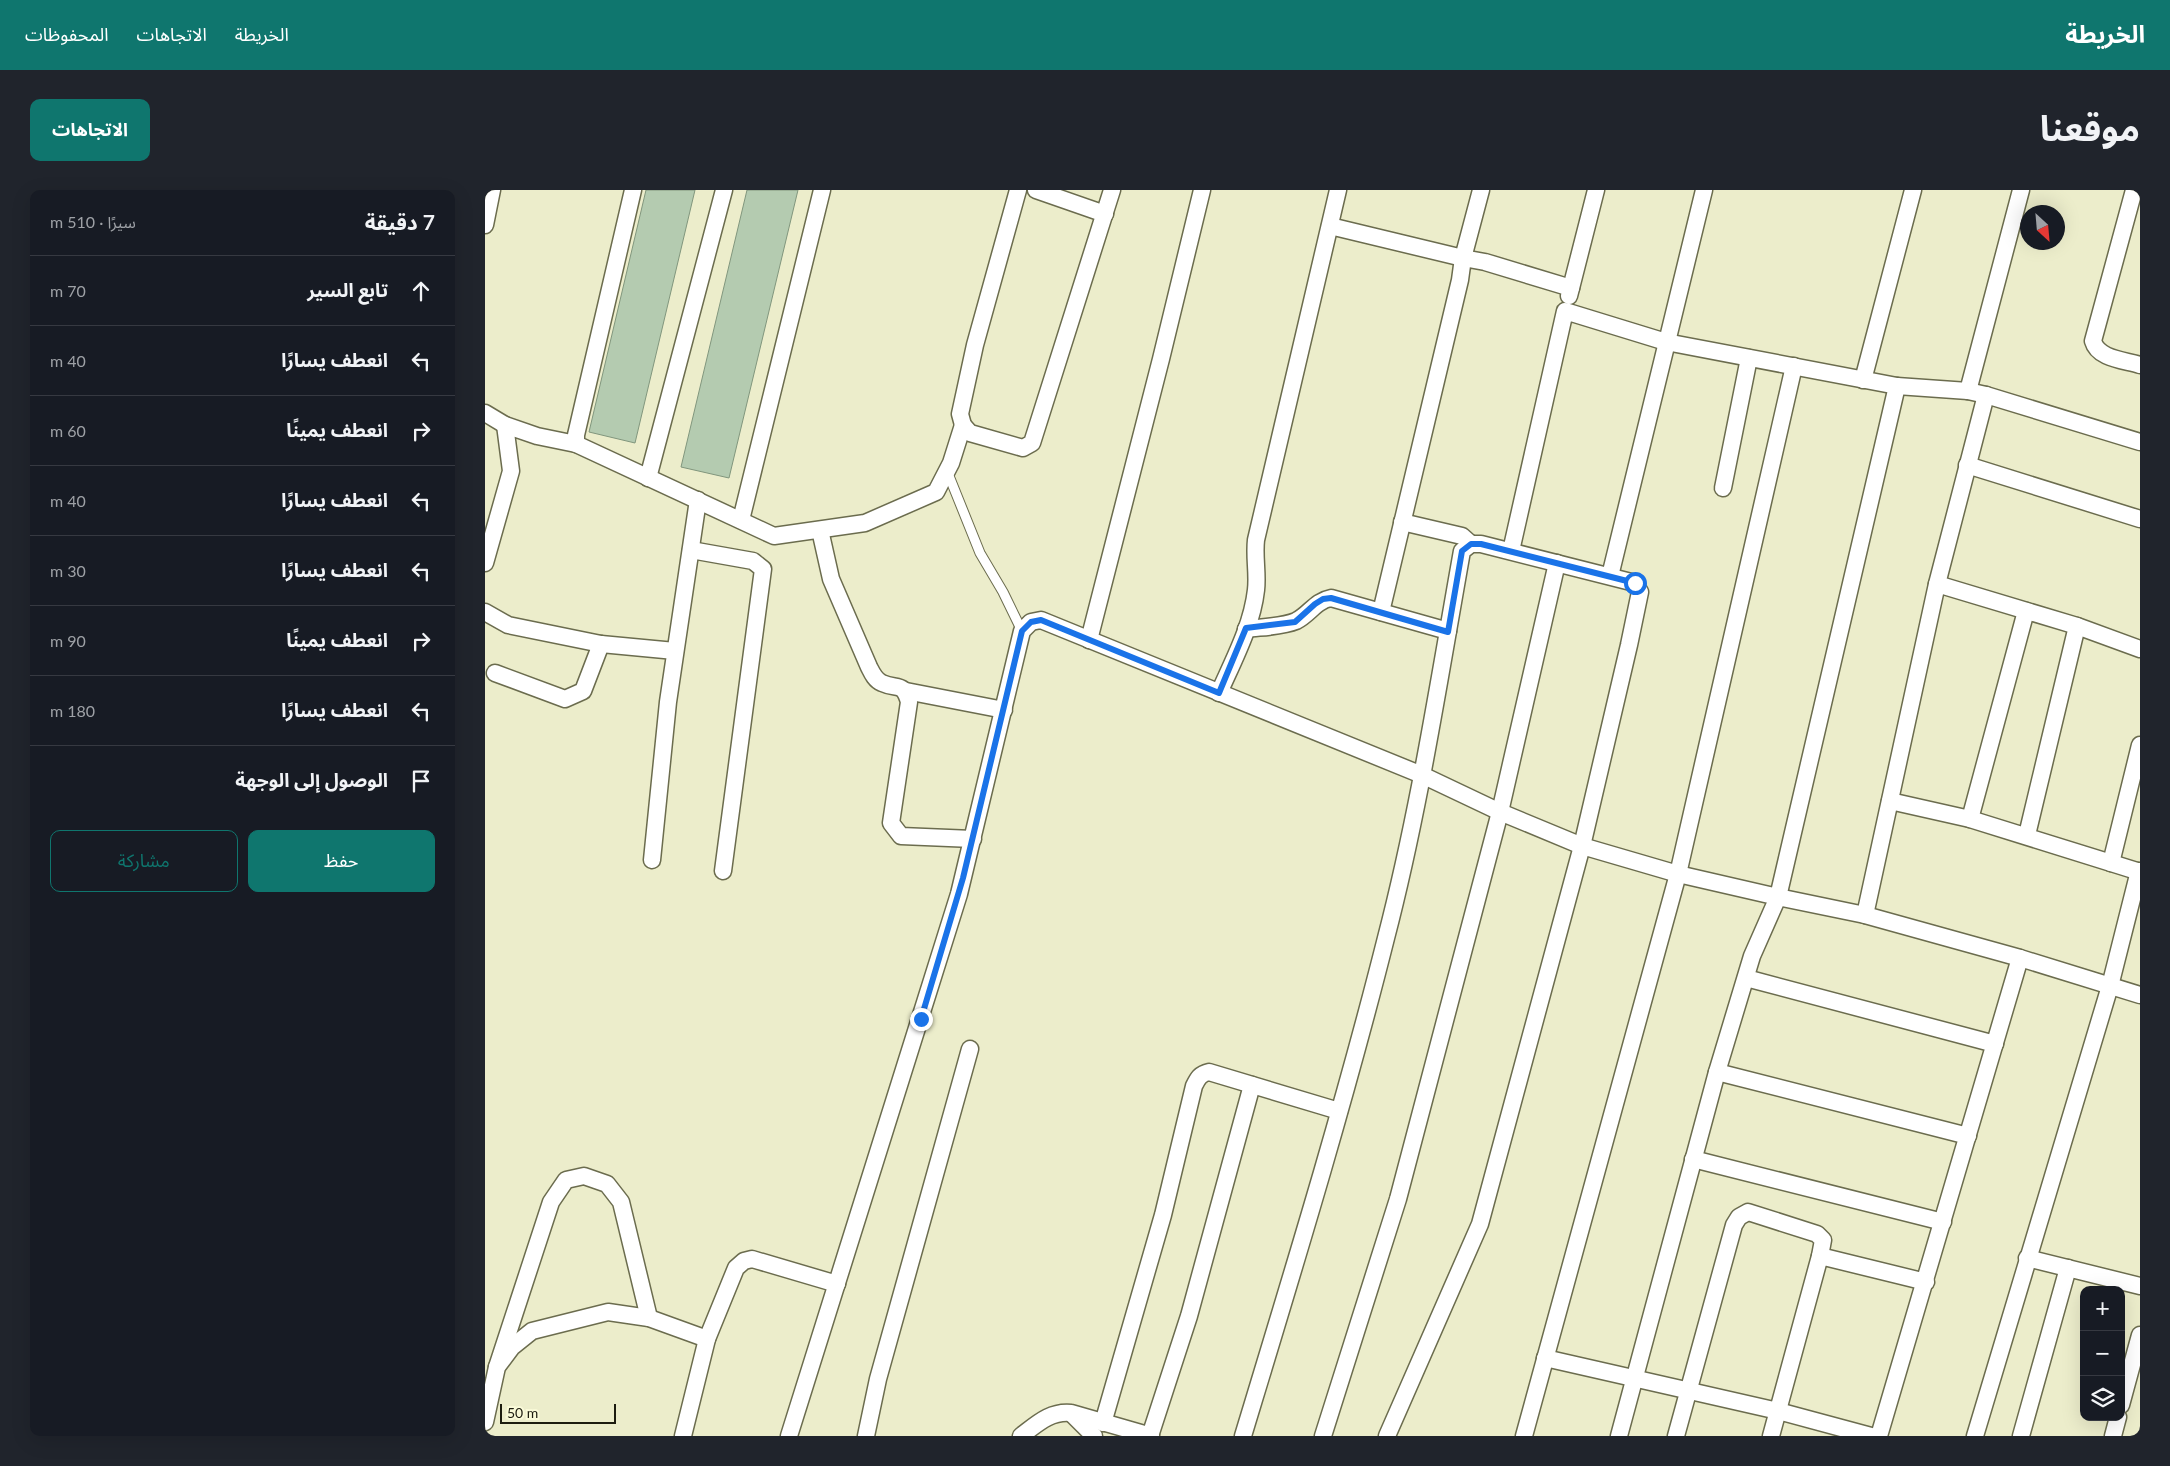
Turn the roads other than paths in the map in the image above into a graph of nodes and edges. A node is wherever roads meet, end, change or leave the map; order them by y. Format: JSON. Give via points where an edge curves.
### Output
{"nodes":[{"id":1,"x":492,"y":190,"type":"edge"},
{"id":2,"x":633,"y":190,"type":"edge"},
{"id":3,"x":724,"y":190,"type":"edge"},
{"id":4,"x":822,"y":190,"type":"edge"},
{"id":5,"x":1018,"y":190,"type":"edge"},
{"id":6,"x":1035,"y":190,"type":"edge"},
{"id":7,"x":1112,"y":190,"type":"edge"},
{"id":8,"x":1202,"y":190,"type":"edge"},
{"id":9,"x":1338,"y":190,"type":"edge"},
{"id":10,"x":1481,"y":190,"type":"edge"},
{"id":11,"x":1596,"y":190,"type":"edge"},
{"id":12,"x":1704,"y":190,"type":"edge"},
{"id":13,"x":1913,"y":190,"type":"edge"},
{"id":14,"x":2021,"y":190,"type":"edge"},
{"id":15,"x":2134,"y":190,"type":"edge"},
{"id":16,"x":1105,"y":214,"type":"junction"},
{"id":17,"x":485,"y":226,"type":"edge"},
{"id":18,"x":1330,"y":226,"type":"junction"},
{"id":19,"x":1463,"y":258,"type":"junction"},
{"id":20,"x":1571,"y":288,"type":"junction"},
{"id":21,"x":1565,"y":311,"type":"junction"},
{"id":22,"x":1666,"y":342,"type":"junction"},
{"id":23,"x":1749,"y":358,"type":"junction"},
{"id":24,"x":2140,"y":365,"type":"edge"},
{"id":25,"x":1793,"y":366,"type":"junction"},
{"id":26,"x":1863,"y":380,"type":"junction"},
{"id":27,"x":1897,"y":386,"type":"junction"},
{"id":28,"x":1969,"y":391,"type":"junction"},
{"id":29,"x":1986,"y":395,"type":"junction"},
{"id":30,"x":485,"y":414,"type":"edge"},
{"id":31,"x":505,"y":425,"type":"junction"},
{"id":32,"x":963,"y":425,"type":"junction"},
{"id":33,"x":2140,"y":442,"type":"edge"},
{"id":34,"x":576,"y":444,"type":"junction"},
{"id":35,"x":1967,"y":465,"type":"junction"},
{"id":36,"x":947,"y":471,"type":"junction"},
{"id":37,"x":648,"y":478,"type":"junction"},
{"id":38,"x":1723,"y":488,"type":"dead end"},
{"id":39,"x":698,"y":500,"type":"junction"},
{"id":40,"x":741,"y":520,"type":"junction"},
{"id":41,"x":2140,"y":520,"type":"edge"},
{"id":42,"x":1403,"y":522,"type":"junction"},
{"id":43,"x":820,"y":530,"type":"junction"},
{"id":44,"x":1471,"y":544,"type":"junction"},
{"id":45,"x":691,"y":550,"type":"junction"},
{"id":46,"x":1511,"y":551,"type":"junction"},
{"id":47,"x":1557,"y":562,"type":"junction"},
{"id":48,"x":485,"y":564,"type":"edge"},
{"id":49,"x":1610,"y":576,"type":"junction"},
{"id":50,"x":1937,"y":584,"type":"junction"},
{"id":51,"x":2026,"y":611,"type":"junction"},
{"id":52,"x":485,"y":612,"type":"edge"},
{"id":53,"x":1381,"y":612,"type":"junction"},
{"id":54,"x":2077,"y":626,"type":"junction"},
{"id":55,"x":1246,"y":628,"type":"junction"},
{"id":56,"x":1022,"y":631,"type":"junction"},
{"id":57,"x":1448,"y":632,"type":"junction"},
{"id":58,"x":1089,"y":640,"type":"junction"},
{"id":59,"x":601,"y":644,"type":"junction"},
{"id":60,"x":2140,"y":649,"type":"edge"},
{"id":61,"x":675,"y":651,"type":"junction"},
{"id":62,"x":495,"y":673,"type":"dead end"},
{"id":63,"x":906,"y":692,"type":"junction"},
{"id":64,"x":1219,"y":693,"type":"junction"},
{"id":65,"x":1004,"y":710,"type":"junction"},
{"id":66,"x":2140,"y":745,"type":"edge"},
{"id":67,"x":1422,"y":775,"type":"junction"},
{"id":68,"x":1890,"y":800,"type":"junction"},
{"id":69,"x":1500,"y":812,"type":"junction"},
{"id":70,"x":1970,"y":819,"type":"junction"},
{"id":71,"x":2027,"y":835,"type":"junction"},
{"id":72,"x":973,"y":838,"type":"junction"},
{"id":73,"x":1582,"y":846,"type":"junction"},
{"id":74,"x":652,"y":860,"type":"dead end"},
{"id":75,"x":2111,"y":863,"type":"junction"},
{"id":76,"x":723,"y":871,"type":"dead end"},
{"id":77,"x":2140,"y":872,"type":"edge"},
{"id":78,"x":1679,"y":874,"type":"junction"},
{"id":79,"x":1778,"y":897,"type":"junction"},
{"id":80,"x":1865,"y":915,"type":"junction"},
{"id":81,"x":2020,"y":958,"type":"junction"},
{"id":82,"x":1746,"y":978,"type":"junction"},
{"id":83,"x":2110,"y":986,"type":"junction"},
{"id":84,"x":2140,"y":995,"type":"edge"},
{"id":85,"x":1995,"y":1044,"type":"junction"},
{"id":86,"x":969,"y":1049,"type":"dead end"},
{"id":87,"x":1717,"y":1072,"type":"junction"},
{"id":88,"x":1252,"y":1085,"type":"junction"},
{"id":89,"x":1339,"y":1111,"type":"junction"},
{"id":90,"x":1968,"y":1136,"type":"junction"},
{"id":91,"x":1693,"y":1159,"type":"junction"},
{"id":92,"x":1943,"y":1222,"type":"junction"},
{"id":93,"x":1820,"y":1256,"type":"junction"},
{"id":94,"x":2027,"y":1258,"type":"junction"},
{"id":95,"x":2068,"y":1268,"type":"junction"},
{"id":96,"x":1925,"y":1282,"type":"junction"},
{"id":97,"x":837,"y":1284,"type":"junction"},
{"id":98,"x":2140,"y":1286,"type":"edge"},
{"id":99,"x":649,"y":1318,"type":"junction"},
{"id":100,"x":2140,"y":1335,"type":"edge"},
{"id":101,"x":707,"y":1339,"type":"junction"},
{"id":102,"x":1545,"y":1358,"type":"junction"},
{"id":103,"x":497,"y":1367,"type":"junction"},
{"id":104,"x":1633,"y":1379,"type":"junction"},
{"id":105,"x":2125,"y":1390,"type":"edge"},
{"id":106,"x":1689,"y":1392,"type":"junction"},
{"id":107,"x":1778,"y":1412,"type":"junction"},
{"id":108,"x":2117,"y":1421,"type":"edge"},
{"id":109,"x":485,"y":1422,"type":"edge"},
{"id":110,"x":1099,"y":1430,"type":"edge"},
{"id":111,"x":683,"y":1436,"type":"edge"},
{"id":112,"x":789,"y":1436,"type":"edge"},
{"id":113,"x":865,"y":1436,"type":"edge"},
{"id":114,"x":1021,"y":1436,"type":"edge"},
{"id":115,"x":1151,"y":1436,"type":"edge"},
{"id":116,"x":1243,"y":1436,"type":"edge"},
{"id":117,"x":1323,"y":1436,"type":"edge"},
{"id":118,"x":1387,"y":1436,"type":"edge"},
{"id":119,"x":1524,"y":1436,"type":"edge"},
{"id":120,"x":1619,"y":1436,"type":"edge"},
{"id":121,"x":1676,"y":1436,"type":"edge"},
{"id":122,"x":1771,"y":1436,"type":"edge"},
{"id":123,"x":1871,"y":1436,"type":"edge"},
{"id":124,"x":1879,"y":1436,"type":"edge"},
{"id":125,"x":1975,"y":1436,"type":"edge"},
{"id":126,"x":2021,"y":1436,"type":"edge"},
{"id":127,"x":2113,"y":1436,"type":"edge"}],
"edges":[{"from":1,"to":17,"type":"street"},
{"from":2,"to":34,"type":"street"},
{"from":3,"to":37,"type":"street"},
{"from":4,"to":40,"type":"street"},
{"from":5,"to":32,"type":"street","via":[[975,345],[960,414]]},
{"from":6,"to":16,"type":"street"},
{"from":7,"to":16,"type":"street"},
{"from":8,"to":58,"type":"street"},
{"from":9,"to":18,"type":"street"},
{"from":10,"to":19,"type":"street"},
{"from":11,"to":20,"type":"street"},
{"from":12,"to":22,"type":"street"},
{"from":13,"to":26,"type":"street"},
{"from":14,"to":28,"type":"street"},
{"from":15,"to":24,"type":"street","via":[[2093,341],[2104,355]]},
{"from":16,"to":32,"type":"street","via":[[1032,444],[1023,448],[970,433]]},
{"from":18,"to":19,"type":"street"},
{"from":18,"to":55,"type":"street","via":[[1256,540],[1256,590]]},
{"from":19,"to":20,"type":"street"},
{"from":19,"to":42,"type":"street"},
{"from":20,"to":21,"type":"street"},
{"from":21,"to":22,"type":"street"},
{"from":21,"to":46,"type":"street"},
{"from":22,"to":23,"type":"street"},
{"from":22,"to":49,"type":"street"},
{"from":23,"to":25,"type":"street"},
{"from":23,"to":38,"type":"street"},
{"from":25,"to":26,"type":"street"},
{"from":25,"to":78,"type":"street"},
{"from":26,"to":27,"type":"street"},
{"from":27,"to":28,"type":"street"},
{"from":27,"to":79,"type":"street"},
{"from":28,"to":29,"type":"street"},
{"from":29,"to":33,"type":"street"},
{"from":29,"to":35,"type":"street"},
{"from":30,"to":31,"type":"street"},
{"from":31,"to":34,"type":"street"},
{"from":31,"to":48,"type":"street","via":[[511,471]]},
{"from":32,"to":36,"type":"street"},
{"from":34,"to":37,"type":"street"},
{"from":35,"to":41,"type":"street"},
{"from":35,"to":50,"type":"street"},
{"from":36,"to":43,"type":"street","via":[[936,492],[865,523]]},
{"from":36,"to":56,"type":"lane","via":[[980,553]]},
{"from":37,"to":39,"type":"street"},
{"from":39,"to":40,"type":"street"},
{"from":39,"to":45,"type":"street"},
{"from":40,"to":43,"type":"street","via":[[774,536]]},
{"from":42,"to":44,"type":"street","via":[[1462,536]]},
{"from":42,"to":53,"type":"street"},
{"from":43,"to":63,"type":"street","via":[[831,579],[869,667],[882,683],[899,686]]},
{"from":44,"to":46,"type":"street"},
{"from":44,"to":57,"type":"street","via":[[1462,551]]},
{"from":45,"to":61,"type":"street"},
{"from":45,"to":76,"type":"street","via":[[753,561],[763,569]]},
{"from":46,"to":47,"type":"street"},
{"from":47,"to":49,"type":"street"},
{"from":47,"to":69,"type":"street"},
{"from":49,"to":73,"type":"street","via":[[1635,583],[1640,592]]},
{"from":50,"to":51,"type":"street"},
{"from":50,"to":68,"type":"street"},
{"from":51,"to":54,"type":"street"},
{"from":51,"to":70,"type":"street"},
{"from":52,"to":59,"type":"street","via":[[508,625]]},
{"from":53,"to":55,"type":"street","via":[[1331,598],[1315,604],[1295,622]]},
{"from":53,"to":57,"type":"street"},
{"from":54,"to":60,"type":"street"},
{"from":54,"to":71,"type":"street"},
{"from":55,"to":64,"type":"street"},
{"from":56,"to":58,"type":"street","via":[[1031,622],[1041,620]]},
{"from":56,"to":65,"type":"street"},
{"from":57,"to":67,"type":"street"},
{"from":58,"to":64,"type":"street"},
{"from":59,"to":61,"type":"street"},
{"from":59,"to":62,"type":"street","via":[[583,691],[565,699]]},
{"from":61,"to":74,"type":"street"},
{"from":63,"to":65,"type":"street"},
{"from":63,"to":72,"type":"street","via":[[909,702],[891,823],[901,836]]},
{"from":64,"to":67,"type":"street"},
{"from":65,"to":72,"type":"street"},
{"from":66,"to":75,"type":"street"},
{"from":67,"to":69,"type":"street"},
{"from":67,"to":89,"type":"street","via":[[1387,936]]},
{"from":68,"to":70,"type":"street"},
{"from":68,"to":80,"type":"street"},
{"from":69,"to":73,"type":"street"},
{"from":69,"to":117,"type":"street","via":[[1398,1199]]},
{"from":70,"to":71,"type":"street"},
{"from":71,"to":75,"type":"street"},
{"from":72,"to":97,"type":"street","via":[[959,894]]},
{"from":73,"to":78,"type":"street"},
{"from":73,"to":118,"type":"street","via":[[1480,1224]]},
{"from":75,"to":77,"type":"street"},
{"from":77,"to":83,"type":"street"},
{"from":78,"to":79,"type":"street"},
{"from":78,"to":102,"type":"street"},
{"from":79,"to":80,"type":"street"},
{"from":79,"to":82,"type":"street","via":[[1752,956]]},
{"from":80,"to":81,"type":"street"},
{"from":81,"to":83,"type":"street"},
{"from":81,"to":85,"type":"street"},
{"from":82,"to":85,"type":"street"},
{"from":82,"to":87,"type":"street"},
{"from":83,"to":84,"type":"street"},
{"from":83,"to":94,"type":"street"},
{"from":85,"to":90,"type":"street"},
{"from":86,"to":113,"type":"street"},
{"from":87,"to":90,"type":"street"},
{"from":87,"to":91,"type":"street"},
{"from":88,"to":89,"type":"street"},
{"from":88,"to":110,"type":"street","via":[[1209,1072],[1198,1078],[1194,1086],[1163,1215]]},
{"from":88,"to":115,"type":"street","via":[[1189,1316]]},
{"from":89,"to":116,"type":"street"},
{"from":90,"to":92,"type":"street"},
{"from":91,"to":92,"type":"street"},
{"from":91,"to":104,"type":"street"},
{"from":92,"to":96,"type":"street"},
{"from":93,"to":96,"type":"street"},
{"from":93,"to":106,"type":"street","via":[[1823,1240],[1817,1234],[1748,1212],[1739,1217],[1734,1225]]},
{"from":93,"to":107,"type":"street"},
{"from":94,"to":95,"type":"street"},
{"from":94,"to":125,"type":"street"},
{"from":95,"to":98,"type":"street"},
{"from":95,"to":126,"type":"street"},
{"from":96,"to":124,"type":"street"},
{"from":97,"to":101,"type":"street","via":[[752,1259],[744,1261],[736,1268]]},
{"from":97,"to":112,"type":"street"},
{"from":99,"to":101,"type":"street"},
{"from":99,"to":103,"type":"street","via":[[608,1312],[532,1331],[512,1347]]},
{"from":99,"to":103,"type":"street","via":[[621,1202],[607,1184],[584,1176],[566,1180],[551,1202]]},
{"from":100,"to":105,"type":"street"},
{"from":101,"to":111,"type":"street"},
{"from":102,"to":104,"type":"street"},
{"from":102,"to":119,"type":"street"},
{"from":103,"to":109,"type":"street"},
{"from":104,"to":106,"type":"street"},
{"from":104,"to":120,"type":"street"},
{"from":106,"to":107,"type":"street"},
{"from":106,"to":121,"type":"street"},
{"from":107,"to":122,"type":"street"},
{"from":107,"to":123,"type":"street"},
{"from":108,"to":127,"type":"street"},
{"from":110,"to":114,"type":"street","via":[[1071,1413],[1061,1412],[1048,1416]]},
{"from":110,"to":115,"type":"street"}]}
